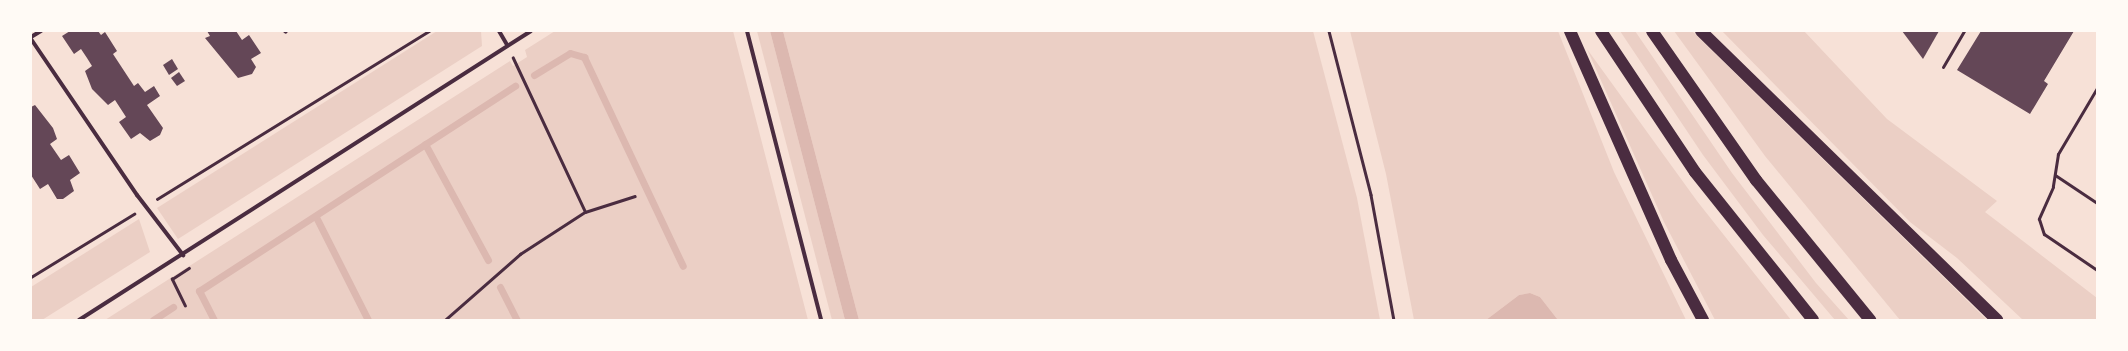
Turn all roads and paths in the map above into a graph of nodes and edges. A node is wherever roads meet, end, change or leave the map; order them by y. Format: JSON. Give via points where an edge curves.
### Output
{"nodes":[{"id":1,"x":40,"y":31,"type":"edge"},
{"id":2,"x":429,"y":31,"type":"edge"},
{"id":3,"x":499,"y":31,"type":"edge"},
{"id":4,"x":531,"y":31,"type":"edge"},
{"id":5,"x":747,"y":31,"type":"edge"},
{"id":6,"x":1328,"y":31,"type":"edge"},
{"id":7,"x":1570,"y":31,"type":"edge"},
{"id":8,"x":1601,"y":31,"type":"edge"},
{"id":9,"x":1652,"y":31,"type":"edge"},
{"id":10,"x":1701,"y":31,"type":"edge"},
{"id":11,"x":1964,"y":31,"type":"edge"},
{"id":12,"x":31,"y":38,"type":"edge"},
{"id":13,"x":507,"y":45,"type":"junction"},
{"id":14,"x":1942,"y":67,"type":"dead end"},
{"id":15,"x":2097,"y":88,"type":"edge"},
{"id":16,"x":2055,"y":175,"type":"junction"},
{"id":17,"x":634,"y":196,"type":"dead end"},
{"id":18,"x":2097,"y":203,"type":"edge"},
{"id":19,"x":147,"y":206,"type":"junction"},
{"id":20,"x":585,"y":212,"type":"junction"},
{"id":21,"x":183,"y":255,"type":"junction"},
{"id":22,"x":2097,"y":270,"type":"edge"},
{"id":23,"x":31,"y":277,"type":"edge"},
{"id":24,"x":185,"y":306,"type":"dead end"},
{"id":25,"x":79,"y":320,"type":"edge"},
{"id":26,"x":445,"y":320,"type":"edge"},
{"id":27,"x":821,"y":320,"type":"edge"},
{"id":28,"x":1394,"y":320,"type":"edge"},
{"id":29,"x":1703,"y":320,"type":"edge"},
{"id":30,"x":1813,"y":320,"type":"edge"},
{"id":31,"x":1870,"y":320,"type":"edge"},
{"id":32,"x":1997,"y":320,"type":"edge"}],
"edges":[{"from":1,"to":12,"type":"street"},
{"from":2,"to":19,"type":"path"},
{"from":3,"to":13,"type":"street"},
{"from":4,"to":13,"type":"street"},
{"from":5,"to":27,"type":"street"},
{"from":6,"to":28,"type":"path","via":[[1371,195]]},
{"from":7,"to":29,"type":"highway","via":[[1671,260]]},
{"from":8,"to":30,"type":"highway","via":[[1695,172]]},
{"from":9,"to":31,"type":"highway","via":[[1756,180]]},
{"from":10,"to":32,"type":"highway"},
{"from":11,"to":14,"type":"lane"},
{"from":12,"to":19,"type":"street"},
{"from":13,"to":20,"type":"path"},
{"from":13,"to":21,"type":"street"},
{"from":15,"to":16,"type":"lane","via":[[2058,154]]},
{"from":16,"to":18,"type":"lane"},
{"from":16,"to":22,"type":"lane","via":[[2042,210],[2040,228],[2057,245]]},
{"from":17,"to":20,"type":"path"},
{"from":19,"to":21,"type":"street"},
{"from":19,"to":23,"type":"path"},
{"from":20,"to":26,"type":"path","via":[[520,254]]},
{"from":21,"to":24,"type":"path","via":[[191,267],[172,280]]},
{"from":21,"to":25,"type":"street"}]}
